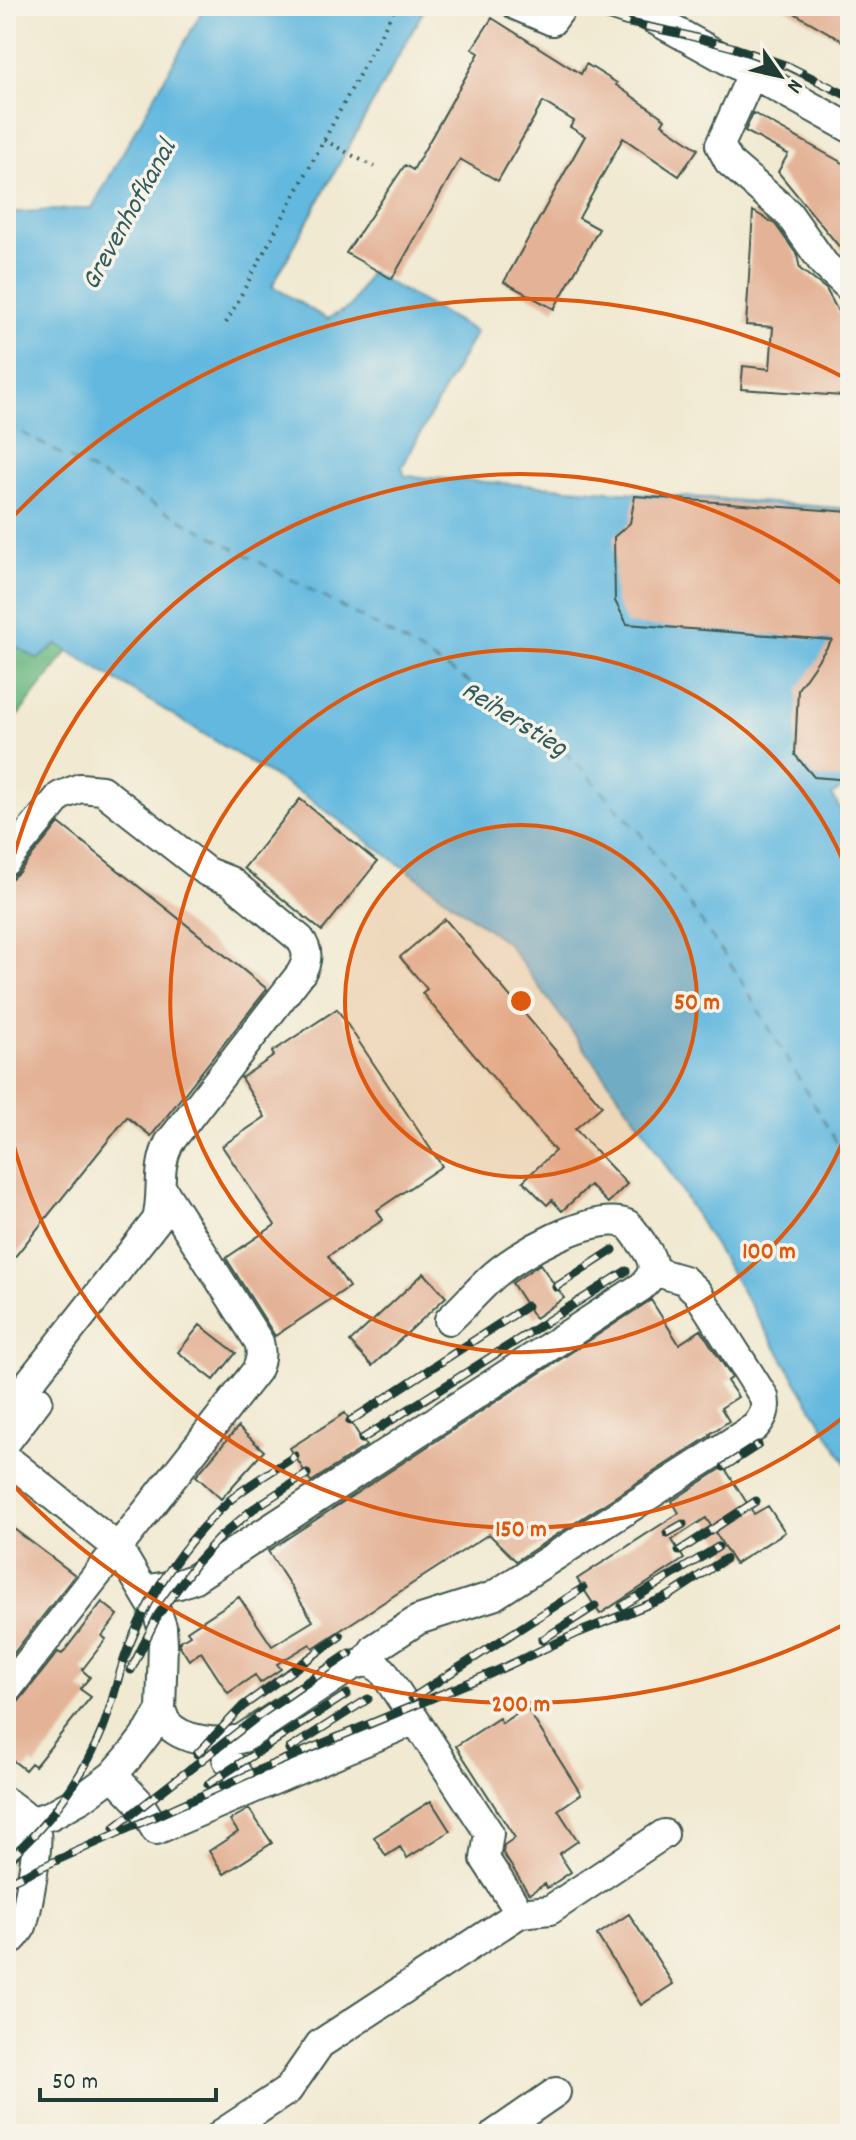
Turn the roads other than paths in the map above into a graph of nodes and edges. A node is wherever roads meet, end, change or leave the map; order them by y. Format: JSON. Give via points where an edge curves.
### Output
{"nodes":[{"id":1,"x":517,"y":6,"type":"edge"},
{"id":2,"x":563,"y":6,"type":"edge"},
{"id":3,"x":649,"y":10,"type":"edge"},
{"id":4,"x":752,"y":74,"type":"junction"},
{"id":5,"x":850,"y":128,"type":"edge"},
{"id":6,"x":850,"y":288,"type":"edge"},
{"id":7,"x":6,"y":861,"type":"edge"},
{"id":8,"x":159,"y":1205,"type":"junction"},
{"id":9,"x":187,"y":1229,"type":"junction"},
{"id":10,"x":653,"y":1271,"type":"junction"},
{"id":11,"x":135,"y":1276,"type":"junction"},
{"id":12,"x":449,"y":1320,"type":"dead end"},
{"id":13,"x":6,"y":1412,"type":"edge"},
{"id":14,"x":6,"y":1442,"type":"edge"},
{"id":15,"x":6,"y":1458,"type":"edge"},
{"id":16,"x":118,"y":1548,"type":"junction"},
{"id":17,"x":193,"y":1579,"type":"junction"},
{"id":18,"x":144,"y":1590,"type":"junction"},
{"id":19,"x":162,"y":1627,"type":"junction"},
{"id":20,"x":365,"y":1662,"type":"junction"},
{"id":21,"x":6,"y":1691,"type":"edge"},
{"id":22,"x":161,"y":1710,"type":"junction"},
{"id":23,"x":415,"y":1720,"type":"junction"},
{"id":24,"x":225,"y":1742,"type":"junction"},
{"id":25,"x":113,"y":1775,"type":"junction"},
{"id":26,"x":248,"y":1791,"type":"junction"},
{"id":27,"x":6,"y":1802,"type":"edge"},
{"id":28,"x":30,"y":1822,"type":"junction"},
{"id":29,"x":664,"y":1834,"type":"dead end"},
{"id":30,"x":6,"y":1848,"type":"edge"},
{"id":31,"x":520,"y":1913,"type":"junction"},
{"id":32,"x":6,"y":1945,"type":"edge"},
{"id":33,"x":556,"y":2092,"type":"dead end"},
{"id":34,"x":221,"y":2134,"type":"edge"},
{"id":35,"x":495,"y":2134,"type":"edge"}],
"edges":[{"from":1,"to":2,"type":"street","via":[[552,21]]},
{"from":3,"to":4,"type":"street"},
{"from":4,"to":5,"type":"street"},
{"from":4,"to":6,"type":"street","via":[[720,145],[729,162],[788,213],[824,264]]},
{"from":7,"to":8,"type":"street","via":[[60,796],[80,788],[102,790],[207,872],[230,881],[305,946],[307,963],[301,973],[169,1143],[160,1167]]},
{"from":8,"to":9,"type":"street"},
{"from":8,"to":11,"type":"street"},
{"from":8,"to":13,"type":"street"},
{"from":9,"to":11,"type":"street","via":[[172,1230]]},
{"from":9,"to":16,"type":"street","via":[[259,1342],[260,1362]]},
{"from":10,"to":12,"type":"street","via":[[651,1256],[627,1224],[589,1225],[516,1259]]},
{"from":10,"to":17,"type":"street","via":[[641,1287]]},
{"from":10,"to":20,"type":"street","via":[[684,1280],[697,1292],[764,1397],[762,1420],[493,1596],[418,1620],[375,1648]]},
{"from":11,"to":14,"type":"street"},
{"from":15,"to":16,"type":"street"},
{"from":16,"to":18,"type":"street"},
{"from":16,"to":21,"type":"street"},
{"from":17,"to":18,"type":"street"},
{"from":17,"to":19,"type":"street"},
{"from":18,"to":19,"type":"street"},
{"from":19,"to":22,"type":"street"},
{"from":20,"to":23,"type":"street","via":[[383,1671]]},
{"from":20,"to":24,"type":"street","via":[[243,1738]]},
{"from":22,"to":24,"type":"street","via":[[177,1730],[207,1742]]},
{"from":22,"to":25,"type":"street"},
{"from":23,"to":26,"type":"street"},
{"from":23,"to":31,"type":"street","via":[[489,1833],[485,1859]]},
{"from":24,"to":26,"type":"street","via":[[227,1759]]},
{"from":25,"to":26,"type":"street","via":[[156,1830]]},
{"from":25,"to":28,"type":"street","via":[[82,1798]]},
{"from":27,"to":28,"type":"street"},
{"from":28,"to":30,"type":"street"},
{"from":28,"to":32,"type":"street","via":[[36,1831],[33,1871],[22,1925]]},
{"from":29,"to":31,"type":"street","via":[[550,1910]]},
{"from":31,"to":34,"type":"street","via":[[320,2044],[288,2090]]},
{"from":33,"to":35,"type":"street"}]}
